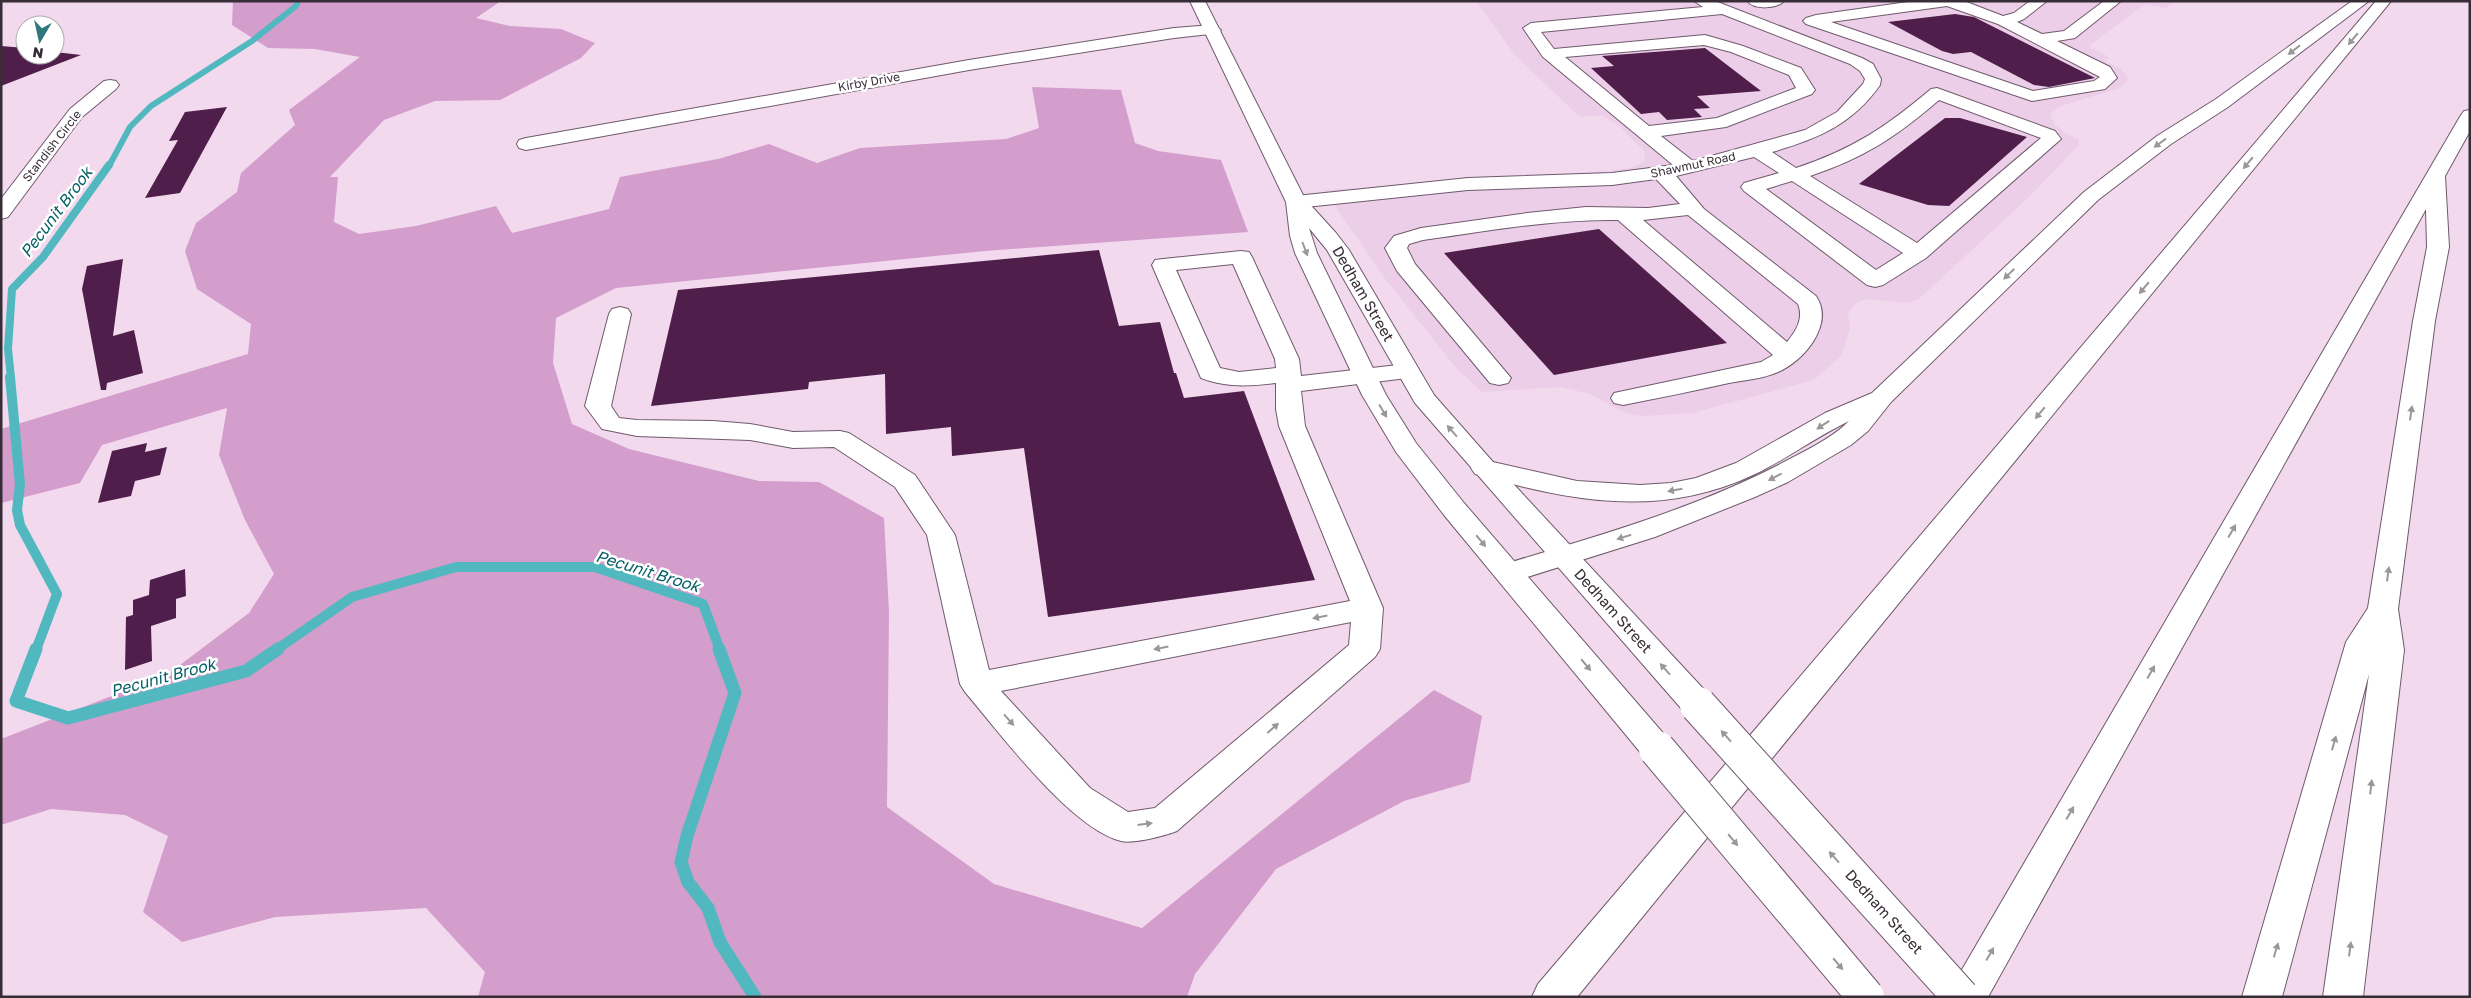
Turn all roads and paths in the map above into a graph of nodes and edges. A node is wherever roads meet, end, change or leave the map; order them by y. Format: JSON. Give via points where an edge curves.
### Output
{"nodes":[{"id":1,"x":1197,"y":1,"type":"edge"},
{"id":2,"x":1648,"y":1,"type":"edge"},
{"id":3,"x":1701,"y":1,"type":"edge"},
{"id":4,"x":1754,"y":1,"type":"edge"},
{"id":5,"x":1777,"y":1,"type":"edge"},
{"id":6,"x":1948,"y":1,"type":"edge"},
{"id":7,"x":2040,"y":1,"type":"edge"},
{"id":8,"x":2114,"y":1,"type":"edge"},
{"id":9,"x":2362,"y":1,"type":"edge"},
{"id":10,"x":2384,"y":1,"type":"edge"},
{"id":11,"x":1721,"y":10,"type":"junction"},
{"id":12,"x":1668,"y":15,"type":"junction"},
{"id":13,"x":1811,"y":21,"type":"junction"},
{"id":14,"x":2003,"y":21,"type":"junction"},
{"id":15,"x":1767,"y":27,"type":"junction"},
{"id":16,"x":1213,"y":30,"type":"junction"},
{"id":17,"x":2040,"y":39,"type":"junction"},
{"id":18,"x":1549,"y":54,"type":"junction"},
{"id":19,"x":110,"y":85,"type":"dead end"},
{"id":20,"x":2470,"y":115,"type":"edge"},
{"id":21,"x":1646,"y":132,"type":"junction"},
{"id":22,"x":526,"y":144,"type":"dead end"},
{"id":23,"x":1757,"y":151,"type":"junction"},
{"id":24,"x":1688,"y":168,"type":"junction"},
{"id":25,"x":1662,"y":173,"type":"junction"},
{"id":26,"x":1794,"y":174,"type":"junction"},
{"id":27,"x":2435,"y":176,"type":"junction"},
{"id":28,"x":1296,"y":202,"type":"junction"},
{"id":29,"x":1692,"y":208,"type":"junction"},
{"id":30,"x":1,"y":213,"type":"edge"},
{"id":31,"x":1624,"y":214,"type":"junction"},
{"id":32,"x":1918,"y":253,"type":"junction"},
{"id":33,"x":620,"y":314,"type":"dead end"},
{"id":34,"x":1787,"y":355,"type":"junction"},
{"id":35,"x":1407,"y":371,"type":"junction"},
{"id":36,"x":1364,"y":376,"type":"junction"},
{"id":37,"x":1499,"y":378,"type":"dead end"},
{"id":38,"x":1289,"y":379,"type":"junction"},
{"id":39,"x":1882,"y":397,"type":"junction"},
{"id":40,"x":1623,"y":398,"type":"dead end"},
{"id":41,"x":1484,"y":468,"type":"junction"},
{"id":42,"x":1563,"y":556,"type":"junction"},
{"id":43,"x":1508,"y":573,"type":"junction"},
{"id":44,"x":1368,"y":608,"type":"junction"},
{"id":45,"x":2382,"y":609,"type":"junction"},
{"id":46,"x":976,"y":684,"type":"junction"},
{"id":47,"x":1552,"y":997,"type":"edge"},
{"id":48,"x":1866,"y":997,"type":"edge"},
{"id":49,"x":1961,"y":997,"type":"edge"},
{"id":50,"x":1966,"y":997,"type":"edge"},
{"id":51,"x":2262,"y":997,"type":"edge"},
{"id":52,"x":2343,"y":997,"type":"edge"}],
"edges":[{"from":1,"to":16,"type":"main road","name":"Dedham Street"},
{"from":2,"to":12,"type":"main road"},
{"from":3,"to":11,"type":"main road","name":"Shawmut Road"},
{"from":4,"to":5,"type":"main road"},
{"from":6,"to":13,"type":"main road"},
{"from":6,"to":14,"type":"main road"},
{"from":7,"to":14,"type":"main road","via":[[2019,16]]},
{"from":8,"to":17,"type":"main road","via":[[2068,35]]},
{"from":9,"to":39,"type":"main road","one_way":true,"via":[[2222,103],[2164,140],[2091,196]]},
{"from":10,"to":47,"type":"main road","one_way":true},
{"from":11,"to":12,"type":"main road"},
{"from":11,"to":15,"type":"main road","name":"Shawmut Road"},
{"from":12,"to":18,"type":"main road","via":[[1530,28]]},
{"from":13,"to":15,"type":"main road"},
{"from":13,"to":17,"type":"main road","via":[[2032,96],[2099,85],[2109,78],[2104,71]]},
{"from":14,"to":17,"type":"main road"},
{"from":15,"to":23,"type":"main road","name":"Shawmut Road","via":[[1856,61],[1867,68],[1873,79],[1867,91],[1843,116],[1811,134]]},
{"from":16,"to":22,"type":"main road","name":"Kirby Drive","via":[[1174,33],[969,65]]},
{"from":16,"to":28,"type":"main road","name":"Dedham Street"},
{"from":18,"to":21,"type":"main road"},
{"from":18,"to":21,"type":"main road","via":[[1705,40],[1795,72],[1806,90],[1720,123]]},
{"from":19,"to":30,"type":"main road","name":"Standish Circle","via":[[76,112]]},
{"from":20,"to":27,"type":"main road"},
{"from":21,"to":24,"type":"main road"},
{"from":23,"to":24,"type":"main road","name":"Shawmut Road"},
{"from":23,"to":26,"type":"main road"},
{"from":24,"to":25,"type":"main road","name":"Shawmut Road"},
{"from":25,"to":28,"type":"main road","name":"Shawmut Road","via":[[1581,182],[1468,184]]},
{"from":25,"to":29,"type":"main road"},
{"from":26,"to":32,"type":"main road"},
{"from":26,"to":32,"type":"main road","via":[[1751,187],[1875,280]]},
{"from":26,"to":32,"type":"main road","via":[[1838,160],[1877,140],[1937,93],[2050,135],[2052,139]]},
{"from":45,"to":27,"type":"main road","one_way":true,"via":[[2438,246]]},
{"from":50,"to":27,"type":"main road","one_way":true},
{"from":28,"to":35,"type":"main road","name":"Dedham Street","via":[[1338,250]]},
{"from":28,"to":36,"type":"main road","name":"Dedham Street","one_way":true,"via":[[1303,245]]},
{"from":29,"to":31,"type":"main road"},
{"from":29,"to":34,"type":"main road","via":[[1812,307],[1813,319]]},
{"from":31,"to":34,"type":"main road"},
{"from":31,"to":37,"type":"main road","via":[[1586,213],[1511,221],[1421,234],[1398,244],[1397,252],[1405,266]]},
{"from":33,"to":46,"type":"main road","via":[[598,406],[611,424],[750,432],[793,440],[840,439],[905,481],[941,535]]},
{"from":34,"to":40,"type":"main road","via":[[1759,371]]},
{"from":35,"to":36,"type":"main road"},
{"from":41,"to":35,"type":"main road","name":"Dedham Street","one_way":true,"via":[[1424,398]]},
{"from":36,"to":38,"type":"main road"},
{"from":36,"to":43,"type":"main road","name":"Dedham Street","one_way":true,"via":[[1416,462]]},
{"from":38,"to":38,"type":"main road","via":[[1226,379],[1210,373],[1164,265],[1241,257],[1287,359]]},
{"from":38,"to":44,"type":"main road","via":[[1288,409],[1292,426]]},
{"from":39,"to":41,"type":"main road","one_way":true,"via":[[1829,421],[1741,470],[1712,482],[1677,490],[1632,495],[1583,492]]},
{"from":39,"to":42,"type":"main road","one_way":true,"via":[[1852,432],[1752,489],[1664,524]]},
{"from":41,"to":42,"type":"main road","name":"Dedham Street"},
{"from":42,"to":43,"type":"main road"},
{"from":49,"to":42,"type":"main road","name":"Dedham Street","one_way":true,"bridge":true},
{"from":43,"to":48,"type":"main road","name":"Dedham Street","one_way":true,"bridge":true},
{"from":44,"to":46,"type":"main road","one_way":true},
{"from":46,"to":44,"type":"main road","one_way":true,"via":[[1078,798],[1124,827],[1164,821],[1364,649]]},
{"from":51,"to":45,"type":"main road","one_way":true,"via":[[2362,642]]},
{"from":52,"to":45,"type":"main road","one_way":true,"via":[[2388,650]]}]}
